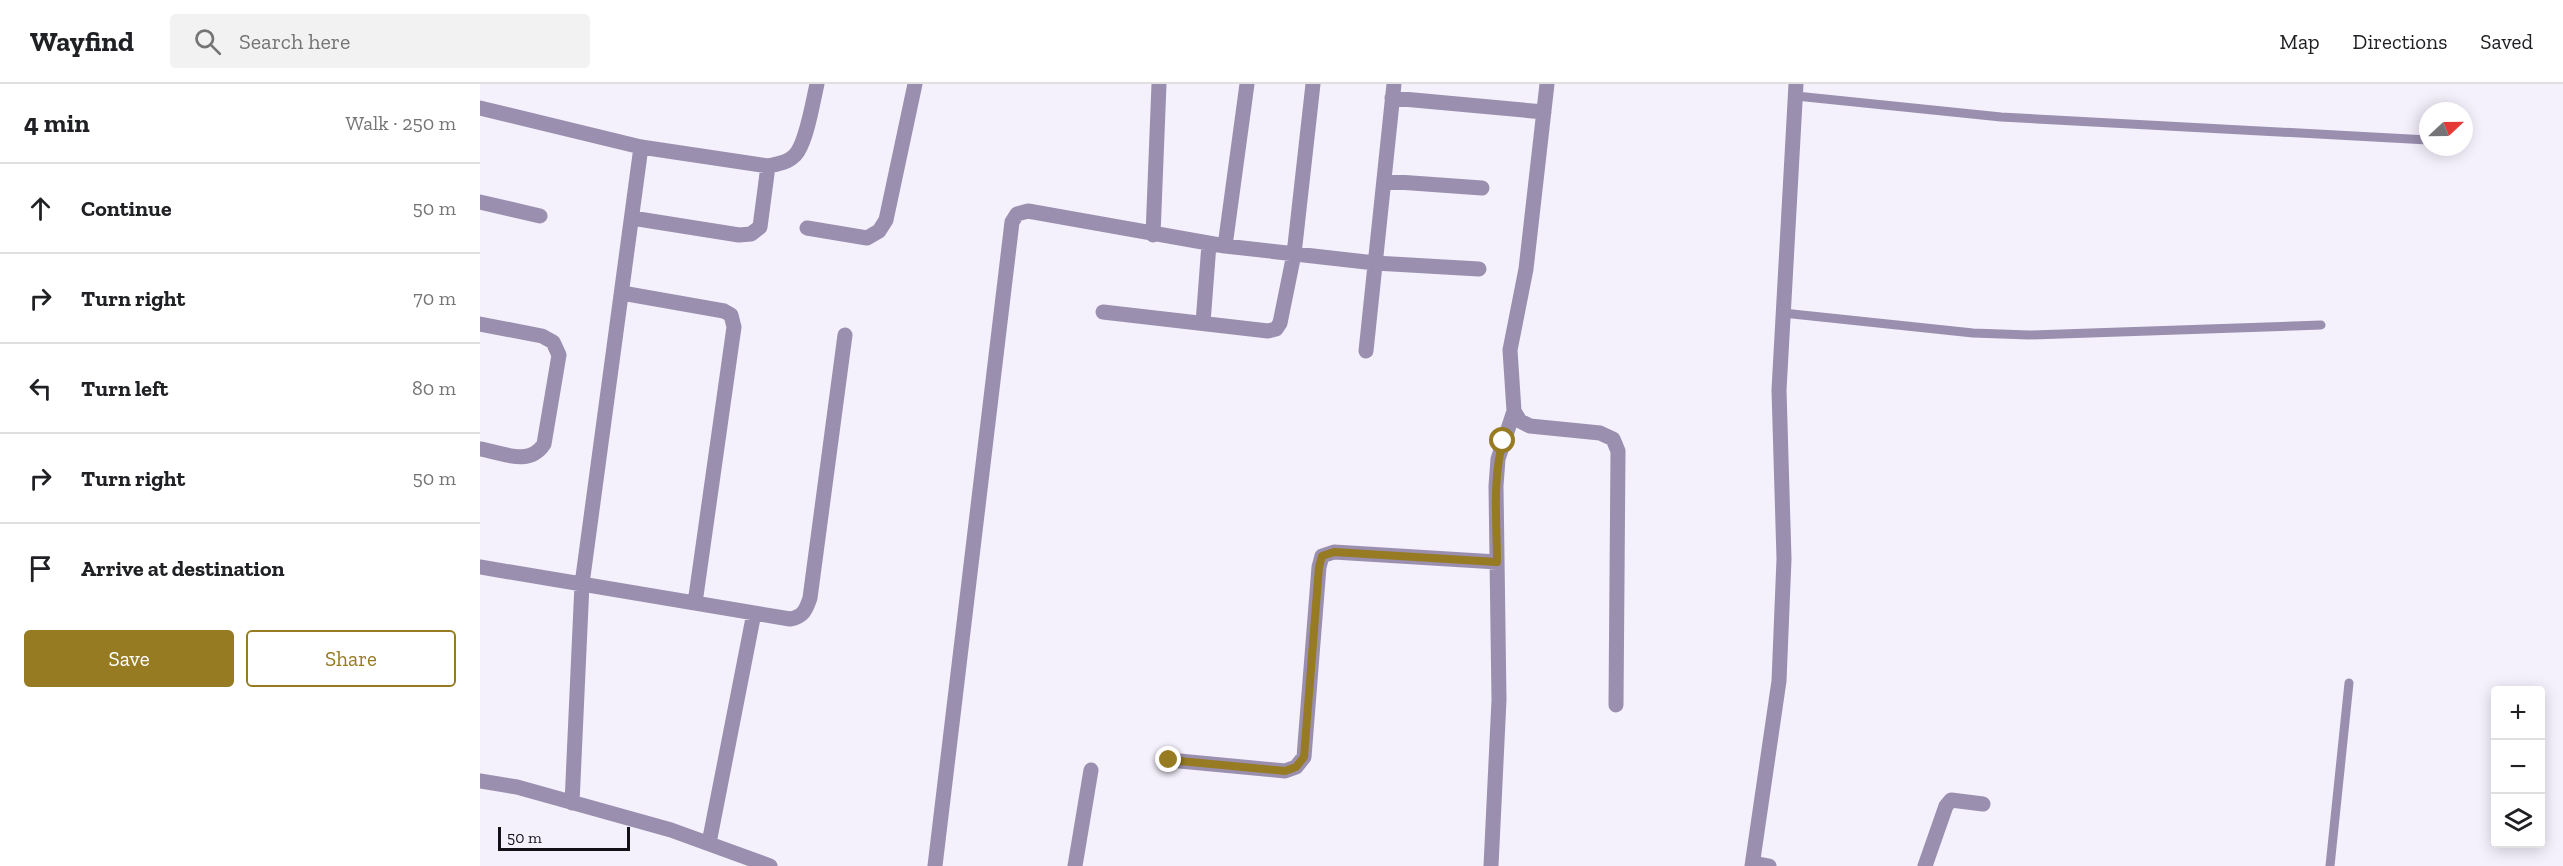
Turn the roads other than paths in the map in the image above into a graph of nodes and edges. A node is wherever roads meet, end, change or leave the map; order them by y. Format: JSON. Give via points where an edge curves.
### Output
{"nodes":[{"id":1,"x":817,"y":84,"type":"edge"},
{"id":2,"x":915,"y":84,"type":"edge"},
{"id":3,"x":1159,"y":84,"type":"edge"},
{"id":4,"x":1248,"y":84,"type":"edge"},
{"id":5,"x":1312,"y":84,"type":"edge"},
{"id":6,"x":1547,"y":84,"type":"edge"},
{"id":7,"x":1796,"y":90,"type":"edge"},
{"id":8,"x":1393,"y":91,"type":"edge"},
{"id":9,"x":480,"y":108,"type":"edge"},
{"id":10,"x":1544,"y":112,"type":"junction"},
{"id":11,"x":2419,"y":140,"type":"edge"},
{"id":12,"x":641,"y":147,"type":"junction"},
{"id":13,"x":768,"y":166,"type":"junction"},
{"id":14,"x":1384,"y":181,"type":"junction"},
{"id":15,"x":1482,"y":188,"type":"dead end"},
{"id":16,"x":480,"y":202,"type":"edge"},
{"id":17,"x":540,"y":216,"type":"dead end"},
{"id":18,"x":632,"y":218,"type":"junction"},
{"id":19,"x":807,"y":228,"type":"dead end"},
{"id":20,"x":1153,"y":235,"type":"junction"},
{"id":21,"x":1217,"y":245,"type":"junction"},
{"id":22,"x":1294,"y":254,"type":"junction"},
{"id":23,"x":1375,"y":263,"type":"junction"},
{"id":24,"x":1479,"y":269,"type":"dead end"},
{"id":25,"x":622,"y":293,"type":"junction"},
{"id":26,"x":1103,"y":312,"type":"dead end"},
{"id":27,"x":1783,"y":313,"type":"junction"},
{"id":28,"x":1203,"y":322,"type":"junction"},
{"id":29,"x":480,"y":324,"type":"edge"},
{"id":30,"x":2321,"y":325,"type":"dead end"},
{"id":31,"x":845,"y":334,"type":"dead end"},
{"id":32,"x":1366,"y":351,"type":"dead end"},
{"id":33,"x":1514,"y":411,"type":"junction"},
{"id":34,"x":480,"y":449,"type":"edge"},
{"id":35,"x":1497,"y":562,"type":"junction"},
{"id":36,"x":480,"y":567,"type":"edge"},
{"id":37,"x":582,"y":584,"type":"junction"},
{"id":38,"x":695,"y":603,"type":"junction"},
{"id":39,"x":754,"y":613,"type":"junction"},
{"id":40,"x":2349,"y":683,"type":"dead end"},
{"id":41,"x":1616,"y":705,"type":"dead end"},
{"id":42,"x":1169,"y":760,"type":"dead end"},
{"id":43,"x":1091,"y":770,"type":"dead end"},
{"id":44,"x":480,"y":781,"type":"edge"},
{"id":45,"x":572,"y":803,"type":"junction"},
{"id":46,"x":1983,"y":804,"type":"dead end"},
{"id":47,"x":709,"y":843,"type":"junction"},
{"id":48,"x":1753,"y":864,"type":"edge"},
{"id":49,"x":770,"y":866,"type":"edge"},
{"id":50,"x":935,"y":866,"type":"edge"},
{"id":51,"x":1075,"y":866,"type":"edge"},
{"id":52,"x":1491,"y":866,"type":"edge"},
{"id":53,"x":1769,"y":866,"type":"edge"},
{"id":54,"x":1925,"y":866,"type":"edge"},
{"id":55,"x":2330,"y":866,"type":"edge"}],
"edges":[{"from":1,"to":13,"type":"street","via":[[796,155]]},
{"from":2,"to":19,"type":"street","via":[[886,220],[879,231],[867,238]]},
{"from":3,"to":20,"type":"street"},
{"from":4,"to":21,"type":"street"},
{"from":5,"to":22,"type":"street"},
{"from":6,"to":10,"type":"street"},
{"from":7,"to":11,"type":"lane","via":[[2001,117]]},
{"from":7,"to":27,"type":"street"},
{"from":8,"to":10,"type":"street"},
{"from":8,"to":14,"type":"street"},
{"from":9,"to":12,"type":"street"},
{"from":10,"to":33,"type":"street","via":[[1526,269],[1510,350]]},
{"from":12,"to":13,"type":"street"},
{"from":12,"to":18,"type":"street"},
{"from":13,"to":18,"type":"street","via":[[760,226],[751,234]]},
{"from":14,"to":15,"type":"street"},
{"from":14,"to":23,"type":"street"},
{"from":16,"to":17,"type":"street"},
{"from":18,"to":25,"type":"street"},
{"from":20,"to":21,"type":"street"},
{"from":20,"to":50,"type":"street","via":[[1028,211],[1017,214],[1012,222]]},
{"from":21,"to":22,"type":"street"},
{"from":21,"to":28,"type":"street"},
{"from":22,"to":23,"type":"street"},
{"from":22,"to":28,"type":"street","via":[[1276,329]]},
{"from":23,"to":24,"type":"street"},
{"from":23,"to":32,"type":"street"},
{"from":25,"to":37,"type":"street"},
{"from":25,"to":38,"type":"street","via":[[724,311],[731,315],[734,327]]},
{"from":26,"to":28,"type":"street"},
{"from":27,"to":30,"type":"lane","via":[[1972,333],[2029,335]]},
{"from":27,"to":48,"type":"street","via":[[1779,390],[1784,559],[1780,671]]},
{"from":29,"to":34,"type":"street","via":[[542,336],[553,342],[559,355],[544,444],[537,454],[526,458]]},
{"from":31,"to":39,"type":"street","via":[[810,598],[798,618]]},
{"from":33,"to":35,"type":"street","via":[[1498,459]]},
{"from":33,"to":41,"type":"street","via":[[1520,421],[1530,426],[1600,433],[1613,439],[1618,451]]},
{"from":35,"to":42,"type":"street","via":[[1334,552],[1322,556],[1304,757],[1296,767],[1285,771]]},
{"from":35,"to":52,"type":"street","via":[[1499,700]]},
{"from":36,"to":37,"type":"street"},
{"from":37,"to":38,"type":"street"},
{"from":37,"to":45,"type":"street"},
{"from":38,"to":39,"type":"street"},
{"from":39,"to":47,"type":"street"},
{"from":40,"to":55,"type":"lane"},
{"from":43,"to":51,"type":"street"},
{"from":44,"to":45,"type":"street"},
{"from":45,"to":47,"type":"street"},
{"from":46,"to":54,"type":"street","via":[[1951,800]]},
{"from":47,"to":49,"type":"street"},
{"from":48,"to":53,"type":"street"}]}
